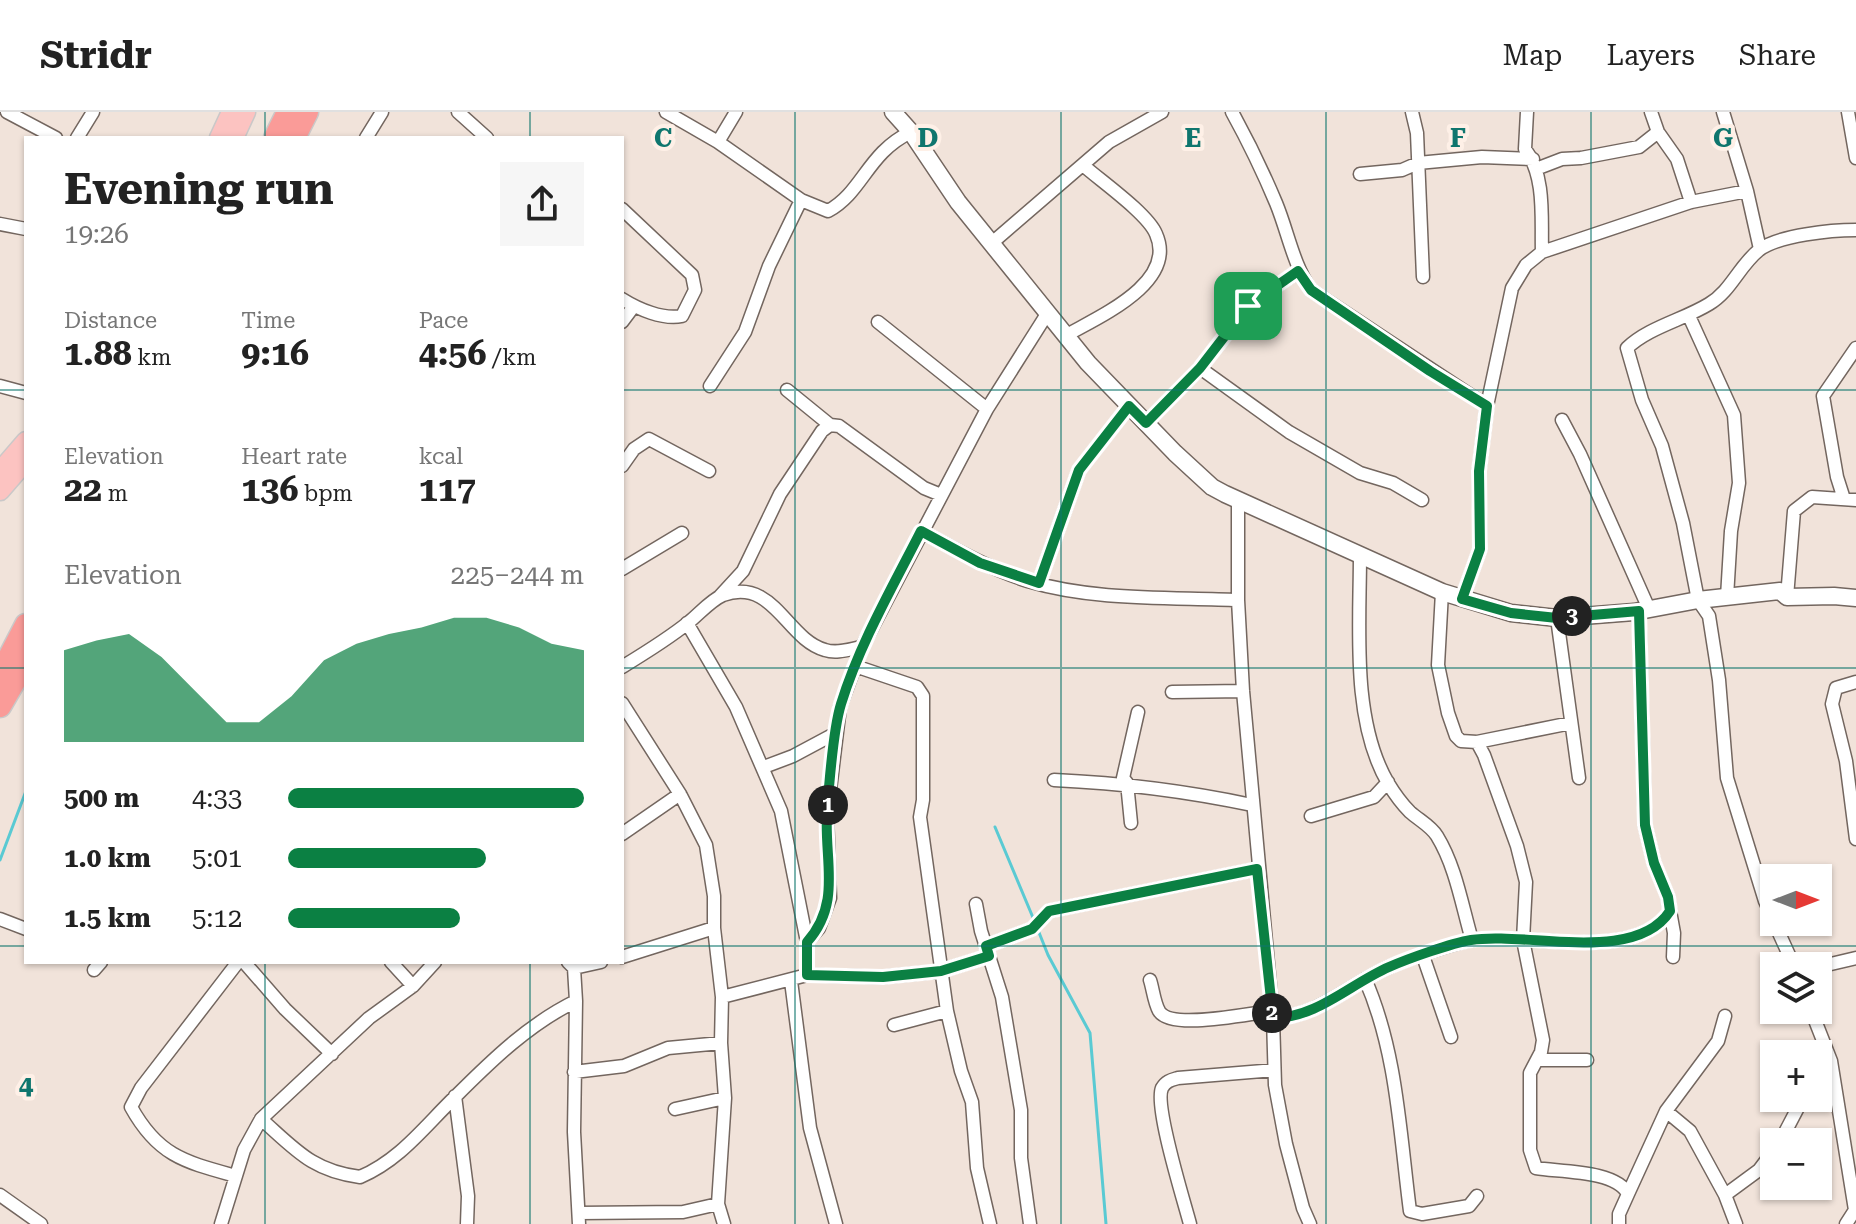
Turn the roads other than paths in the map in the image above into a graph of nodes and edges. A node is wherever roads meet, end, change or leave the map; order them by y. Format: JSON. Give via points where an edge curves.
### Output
{"nodes":[{"id":1,"x":7,"y":112,"type":"edge"},
{"id":2,"x":93,"y":112,"type":"edge"},
{"id":3,"x":231,"y":112,"type":"edge"},
{"id":4,"x":246,"y":112,"type":"edge"},
{"id":5,"x":288,"y":112,"type":"edge"},
{"id":6,"x":307,"y":112,"type":"edge"},
{"id":7,"x":382,"y":112,"type":"edge"},
{"id":8,"x":458,"y":112,"type":"edge"},
{"id":9,"x":666,"y":112,"type":"edge"},
{"id":10,"x":736,"y":112,"type":"edge"},
{"id":11,"x":893,"y":112,"type":"edge"},
{"id":12,"x":1162,"y":112,"type":"edge"},
{"id":13,"x":1232,"y":112,"type":"edge"},
{"id":14,"x":1412,"y":112,"type":"edge"},
{"id":15,"x":1527,"y":112,"type":"edge"},
{"id":16,"x":1651,"y":112,"type":"edge"},
{"id":17,"x":1723,"y":112,"type":"edge"},
{"id":18,"x":1848,"y":112,"type":"edge"},
{"id":19,"x":911,"y":132,"type":"junction"},
{"id":20,"x":1658,"y":132,"type":"junction"},
{"id":21,"x":52,"y":136,"type":"edge"},
{"id":22,"x":78,"y":136,"type":"edge"},
{"id":23,"x":220,"y":136,"type":"edge"},
{"id":24,"x":235,"y":136,"type":"edge"},
{"id":25,"x":276,"y":136,"type":"edge"},
{"id":26,"x":295,"y":136,"type":"edge"},
{"id":27,"x":367,"y":136,"type":"edge"},
{"id":28,"x":485,"y":136,"type":"edge"},
{"id":29,"x":718,"y":142,"type":"junction"},
{"id":30,"x":1856,"y":152,"type":"edge"},
{"id":31,"x":1856,"y":158,"type":"edge"},
{"id":32,"x":1418,"y":163,"type":"junction"},
{"id":33,"x":1534,"y":164,"type":"junction"},
{"id":34,"x":1084,"y":166,"type":"junction"},
{"id":35,"x":1360,"y":174,"type":"dead end"},
{"id":36,"x":1747,"y":191,"type":"junction"},
{"id":37,"x":801,"y":200,"type":"junction"},
{"id":38,"x":1691,"y":202,"type":"junction"},
{"id":39,"x":624,"y":211,"type":"edge"},
{"id":40,"x":0,"y":224,"type":"edge"},
{"id":41,"x":24,"y":229,"type":"edge"},
{"id":42,"x":1856,"y":230,"type":"edge"},
{"id":43,"x":993,"y":242,"type":"junction"},
{"id":44,"x":1760,"y":249,"type":"junction"},
{"id":45,"x":1542,"y":252,"type":"junction"},
{"id":46,"x":1298,"y":271,"type":"junction"},
{"id":47,"x":1423,"y":277,"type":"dead end"},
{"id":48,"x":624,"y":300,"type":"edge"},
{"id":49,"x":634,"y":306,"type":"junction"},
{"id":50,"x":1047,"y":314,"type":"junction"},
{"id":51,"x":1689,"y":316,"type":"junction"},
{"id":52,"x":624,"y":319,"type":"edge"},
{"id":53,"x":878,"y":322,"type":"dead end"},
{"id":54,"x":1065,"y":336,"type":"junction"},
{"id":55,"x":1856,"y":348,"type":"edge"},
{"id":56,"x":1200,"y":368,"type":"junction"},
{"id":57,"x":0,"y":386,"type":"edge"},
{"id":58,"x":710,"y":386,"type":"dead end"},
{"id":59,"x":787,"y":390,"type":"dead end"},
{"id":60,"x":24,"y":392,"type":"edge"},
{"id":61,"x":1129,"y":406,"type":"junction"},
{"id":62,"x":1487,"y":406,"type":"junction"},
{"id":63,"x":987,"y":409,"type":"junction"},
{"id":64,"x":1562,"y":420,"type":"dead end"},
{"id":65,"x":1146,"y":423,"type":"junction"},
{"id":66,"x":830,"y":425,"type":"junction"},
{"id":67,"x":24,"y":443,"type":"edge"},
{"id":68,"x":24,"y":463,"type":"edge"},
{"id":69,"x":624,"y":463,"type":"edge"},
{"id":70,"x":0,"y":471,"type":"edge"},
{"id":71,"x":709,"y":471,"type":"dead end"},
{"id":72,"x":0,"y":491,"type":"edge"},
{"id":73,"x":941,"y":495,"type":"junction"},
{"id":74,"x":1850,"y":499,"type":"edge"},
{"id":75,"x":1422,"y":500,"type":"dead end"},
{"id":76,"x":1238,"y":501,"type":"junction"},
{"id":77,"x":921,"y":531,"type":"junction"},
{"id":78,"x":682,"y":533,"type":"dead end"},
{"id":79,"x":1360,"y":555,"type":"junction"},
{"id":80,"x":624,"y":568,"type":"edge"},
{"id":81,"x":743,"y":571,"type":"junction"},
{"id":82,"x":1039,"y":583,"type":"junction"},
{"id":83,"x":745,"y":591,"type":"junction"},
{"id":84,"x":1442,"y":592,"type":"junction"},
{"id":85,"x":720,"y":596,"type":"junction"},
{"id":86,"x":1727,"y":597,"type":"junction"},
{"id":87,"x":1787,"y":597,"type":"junction"},
{"id":88,"x":1856,"y":598,"type":"edge"},
{"id":89,"x":1462,"y":599,"type":"junction"},
{"id":90,"x":1238,"y":600,"type":"junction"},
{"id":91,"x":1698,"y":600,"type":"junction"},
{"id":92,"x":1644,"y":610,"type":"junction"},
{"id":93,"x":1557,"y":618,"type":"junction"},
{"id":94,"x":687,"y":623,"type":"junction"},
{"id":95,"x":24,"y":629,"type":"edge"},
{"id":96,"x":862,"y":647,"type":"junction"},
{"id":97,"x":24,"y":665,"type":"edge"},
{"id":98,"x":624,"y":666,"type":"edge"},
{"id":99,"x":855,"y":666,"type":"junction"},
{"id":100,"x":0,"y":675,"type":"edge"},
{"id":101,"x":1856,"y":682,"type":"edge"},
{"id":102,"x":1243,"y":691,"type":"junction"},
{"id":103,"x":1172,"y":692,"type":"dead end"},
{"id":104,"x":0,"y":706,"type":"edge"},
{"id":105,"x":624,"y":706,"type":"edge"},
{"id":106,"x":1138,"y":712,"type":"dead end"},
{"id":107,"x":1571,"y":723,"type":"junction"},
{"id":108,"x":836,"y":733,"type":"junction"},
{"id":109,"x":1477,"y":742,"type":"junction"},
{"id":110,"x":764,"y":767,"type":"junction"},
{"id":111,"x":1579,"y":778,"type":"dead end"},
{"id":112,"x":1054,"y":780,"type":"dead end"},
{"id":113,"x":1388,"y":782,"type":"junction"},
{"id":114,"x":1127,"y":783,"type":"junction"},
{"id":115,"x":680,"y":794,"type":"junction"},
{"id":116,"x":1252,"y":805,"type":"junction"},
{"id":117,"x":1311,"y":816,"type":"dead end"},
{"id":118,"x":1131,"y":823,"type":"dead end"},
{"id":119,"x":624,"y":833,"type":"edge"},
{"id":120,"x":1856,"y":839,"type":"edge"},
{"id":121,"x":1257,"y":869,"type":"junction"},
{"id":122,"x":1760,"y":885,"type":"edge"},
{"id":123,"x":976,"y":904,"type":"dead end"},
{"id":124,"x":1670,"y":911,"type":"junction"},
{"id":125,"x":0,"y":919,"type":"edge"},
{"id":126,"x":24,"y":928,"type":"edge"},
{"id":127,"x":714,"y":928,"type":"junction"},
{"id":128,"x":1472,"y":940,"type":"junction"},
{"id":129,"x":1523,"y":940,"type":"junction"},
{"id":130,"x":807,"y":942,"type":"junction"},
{"id":131,"x":988,"y":951,"type":"junction"},
{"id":132,"x":624,"y":956,"type":"edge"},
{"id":133,"x":1423,"y":956,"type":"junction"},
{"id":134,"x":1673,"y":957,"type":"dead end"},
{"id":135,"x":1856,"y":958,"type":"edge"},
{"id":136,"x":239,"y":964,"type":"edge"},
{"id":137,"x":243,"y":964,"type":"edge"},
{"id":138,"x":393,"y":964,"type":"edge"},
{"id":139,"x":433,"y":964,"type":"edge"},
{"id":140,"x":1832,"y":964,"type":"edge"},
{"id":141,"x":571,"y":965,"type":"edge"},
{"id":142,"x":941,"y":971,"type":"junction"},
{"id":143,"x":807,"y":975,"type":"junction"},
{"id":144,"x":1365,"y":979,"type":"junction"},
{"id":145,"x":1150,"y":980,"type":"dead end"},
{"id":146,"x":791,"y":981,"type":"junction"},
{"id":147,"x":413,"y":986,"type":"junction"},
{"id":148,"x":722,"y":997,"type":"junction"},
{"id":149,"x":576,"y":1001,"type":"junction"},
{"id":150,"x":947,"y":1011,"type":"junction"},
{"id":151,"x":1272,"y":1014,"type":"junction"},
{"id":152,"x":1725,"y":1016,"type":"dead end"},
{"id":153,"x":894,"y":1025,"type":"dead end"},
{"id":154,"x":1451,"y":1037,"type":"dead end"},
{"id":155,"x":721,"y":1043,"type":"junction"},
{"id":156,"x":332,"y":1054,"type":"junction"},
{"id":157,"x":1537,"y":1060,"type":"junction"},
{"id":158,"x":1587,"y":1060,"type":"dead end"},
{"id":159,"x":1832,"y":1067,"type":"edge"},
{"id":160,"x":1274,"y":1070,"type":"junction"},
{"id":161,"x":574,"y":1072,"type":"junction"},
{"id":162,"x":455,"y":1096,"type":"junction"},
{"id":163,"x":725,"y":1098,"type":"junction"},
{"id":164,"x":675,"y":1109,"type":"dead end"},
{"id":165,"x":1666,"y":1111,"type":"junction"},
{"id":166,"x":261,"y":1119,"type":"junction"},
{"id":167,"x":1760,"y":1169,"type":"edge"},
{"id":168,"x":236,"y":1176,"type":"junction"},
{"id":169,"x":1628,"y":1194,"type":"junction"},
{"id":170,"x":0,"y":1195,"type":"edge"},
{"id":171,"x":1725,"y":1195,"type":"junction"},
{"id":172,"x":1477,"y":1196,"type":"dead end"},
{"id":173,"x":718,"y":1204,"type":"junction"},
{"id":174,"x":1855,"y":1210,"type":"edge"},
{"id":175,"x":579,"y":1219,"type":"edge"},
{"id":176,"x":41,"y":1224,"type":"edge"},
{"id":177,"x":221,"y":1224,"type":"edge"},
{"id":178,"x":467,"y":1224,"type":"edge"},
{"id":179,"x":724,"y":1224,"type":"edge"},
{"id":180,"x":836,"y":1224,"type":"edge"},
{"id":181,"x":990,"y":1224,"type":"edge"},
{"id":182,"x":1030,"y":1224,"type":"edge"},
{"id":183,"x":1190,"y":1224,"type":"edge"},
{"id":184,"x":1310,"y":1224,"type":"edge"},
{"id":185,"x":1619,"y":1224,"type":"edge"},
{"id":186,"x":1736,"y":1224,"type":"edge"},
{"id":187,"x":1846,"y":1224,"type":"edge"}],
"edges":[{"from":1,"to":21,"type":"street"},
{"from":2,"to":22,"type":"street"},
{"from":3,"to":23,"type":"main road"},
{"from":4,"to":24,"type":"main road"},
{"from":5,"to":25,"type":"highway"},
{"from":6,"to":26,"type":"highway"},
{"from":7,"to":27,"type":"street"},
{"from":8,"to":28,"type":"street"},
{"from":9,"to":29,"type":"street"},
{"from":10,"to":29,"type":"street"},
{"from":11,"to":19,"type":"street"},
{"from":12,"to":34,"type":"street","via":[[1109,142]]},
{"from":13,"to":46,"type":"street","via":[[1275,202]]},
{"from":14,"to":32,"type":"street"},
{"from":15,"to":33,"type":"street","via":[[1525,149]]},
{"from":16,"to":20,"type":"street"},
{"from":17,"to":36,"type":"street"},
{"from":18,"to":30,"type":"street"},
{"from":19,"to":37,"type":"street","via":[[877,155],[842,203],[828,211]]},
{"from":19,"to":43,"type":"street","via":[[958,202]]},
{"from":20,"to":33,"type":"street","via":[[1639,147]]},
{"from":20,"to":38,"type":"street","via":[[1677,159]]},
{"from":29,"to":37,"type":"street"},
{"from":30,"to":31,"type":"street"},
{"from":32,"to":33,"type":"street","via":[[1482,157]]},
{"from":32,"to":35,"type":"street"},
{"from":32,"to":47,"type":"street"},
{"from":33,"to":45,"type":"street"},
{"from":34,"to":43,"type":"street"},
{"from":34,"to":54,"type":"street","via":[[1156,233],[1160,254],[1155,274],[1120,306]]},
{"from":36,"to":38,"type":"street"},
{"from":36,"to":44,"type":"street"},
{"from":37,"to":58,"type":"street","via":[[745,332]]},
{"from":38,"to":45,"type":"street"},
{"from":39,"to":49,"type":"street","via":[[692,275],[695,290],[682,316]]},
{"from":40,"to":41,"type":"street"},
{"from":42,"to":44,"type":"street","via":[[1798,236]]},
{"from":43,"to":50,"type":"street"},
{"from":44,"to":51,"type":"street","via":[[1722,296]]},
{"from":45,"to":62,"type":"street","via":[[1512,288]]},
{"from":46,"to":56,"type":"street","via":[[1248,306]]},
{"from":46,"to":62,"type":"street","via":[[1311,290]]},
{"from":48,"to":49,"type":"street"},
{"from":49,"to":52,"type":"street"},
{"from":50,"to":54,"type":"street"},
{"from":50,"to":63,"type":"street"},
{"from":51,"to":86,"type":"street","via":[[1734,415],[1739,483]]},
{"from":51,"to":91,"type":"street","via":[[1627,348],[1662,446]]},
{"from":53,"to":63,"type":"street"},
{"from":54,"to":61,"type":"street"},
{"from":55,"to":74,"type":"street","via":[[1823,396],[1837,477]]},
{"from":56,"to":65,"type":"street"},
{"from":56,"to":75,"type":"street","via":[[1289,432],[1360,473],[1393,483]]},
{"from":57,"to":60,"type":"street"},
{"from":59,"to":66,"type":"street"},
{"from":61,"to":65,"type":"street"},
{"from":61,"to":82,"type":"street","via":[[1079,470]]},
{"from":62,"to":89,"type":"street","via":[[1479,471],[1480,549]]},
{"from":63,"to":73,"type":"street"},
{"from":64,"to":92,"type":"street"},
{"from":65,"to":76,"type":"street","via":[[1212,487]]},
{"from":66,"to":73,"type":"street"},
{"from":66,"to":81,"type":"street","via":[[780,494]]},
{"from":67,"to":70,"type":"main road"},
{"from":68,"to":72,"type":"main road"},
{"from":69,"to":71,"type":"street","via":[[649,439]]},
{"from":73,"to":77,"type":"street"},
{"from":74,"to":87,"type":"street","via":[[1812,497],[1794,511]]},
{"from":76,"to":79,"type":"street"},
{"from":76,"to":90,"type":"street"},
{"from":77,"to":82,"type":"street","via":[[980,563]]},
{"from":77,"to":96,"type":"street"},
{"from":78,"to":80,"type":"street"},
{"from":79,"to":84,"type":"street"},
{"from":79,"to":113,"type":"street","via":[[1363,696],[1374,750]]},
{"from":81,"to":83,"type":"street"},
{"from":81,"to":85,"type":"street"},
{"from":82,"to":90,"type":"street","via":[[1082,592]]},
{"from":83,"to":85,"type":"street"},
{"from":83,"to":96,"type":"street","via":[[770,603],[823,650]]},
{"from":84,"to":89,"type":"street"},
{"from":84,"to":109,"type":"street","via":[[1438,665],[1448,713],[1456,736]]},
{"from":85,"to":94,"type":"street"},
{"from":86,"to":87,"type":"street","via":[[1780,591]]},
{"from":86,"to":91,"type":"street"},
{"from":87,"to":88,"type":"street"},
{"from":89,"to":93,"type":"street","via":[[1511,613]]},
{"from":90,"to":102,"type":"street"},
{"from":91,"to":92,"type":"street"},
{"from":91,"to":122,"type":"street","via":[[1709,616],[1727,778]]},
{"from":92,"to":93,"type":"street"},
{"from":92,"to":124,"type":"street","via":[[1645,825]]},
{"from":93,"to":107,"type":"street"},
{"from":94,"to":98,"type":"street"},
{"from":94,"to":110,"type":"street"},
{"from":95,"to":100,"type":"highway"},
{"from":96,"to":99,"type":"street"},
{"from":97,"to":104,"type":"highway"},
{"from":99,"to":108,"type":"street"},
{"from":99,"to":142,"type":"street","via":[[917,687],[923,696],[920,817]]},
{"from":101,"to":120,"type":"street","via":[[1836,688],[1832,704]]},
{"from":102,"to":103,"type":"street"},
{"from":102,"to":116,"type":"street"},
{"from":105,"to":115,"type":"street"},
{"from":106,"to":114,"type":"street","via":[[1123,778]]},
{"from":107,"to":109,"type":"street"},
{"from":107,"to":111,"type":"street"},
{"from":108,"to":110,"type":"street"},
{"from":108,"to":130,"type":"street","via":[[827,815],[830,898],[819,928]]},
{"from":109,"to":129,"type":"street","via":[[1497,787],[1526,882]]},
{"from":110,"to":130,"type":"street","via":[[784,824]]},
{"from":112,"to":114,"type":"street"},
{"from":113,"to":117,"type":"street","via":[[1374,797]]},
{"from":113,"to":128,"type":"street","via":[[1409,811],[1436,833]]},
{"from":114,"to":116,"type":"street"},
{"from":114,"to":118,"type":"street"},
{"from":115,"to":119,"type":"street"},
{"from":115,"to":127,"type":"street","via":[[706,845]]},
{"from":116,"to":121,"type":"street"},
{"from":121,"to":131,"type":"street","via":[[1049,911],[1032,929]]},
{"from":121,"to":151,"type":"street"},
{"from":123,"to":131,"type":"street"},
{"from":124,"to":129,"type":"street","via":[[1661,924],[1610,943]]},
{"from":124,"to":134,"type":"street"},
{"from":125,"to":126,"type":"street"},
{"from":127,"to":132,"type":"street"},
{"from":127,"to":148,"type":"street"},
{"from":128,"to":129,"type":"street"},
{"from":128,"to":133,"type":"street"},
{"from":129,"to":157,"type":"street","via":[[1543,1040]]},
{"from":130,"to":143,"type":"street"},
{"from":131,"to":142,"type":"street"},
{"from":131,"to":182,"type":"street","via":[[1002,997],[1021,1110]]},
{"from":133,"to":144,"type":"street"},
{"from":133,"to":154,"type":"street"},
{"from":135,"to":140,"type":"street"},
{"from":136,"to":168,"type":"street","via":[[131,1107],[145,1131],[183,1161]]},
{"from":137,"to":156,"type":"street"},
{"from":138,"to":147,"type":"street"},
{"from":139,"to":147,"type":"street"},
{"from":141,"to":149,"type":"street"},
{"from":142,"to":143,"type":"street","via":[[883,977]]},
{"from":142,"to":150,"type":"street"},
{"from":143,"to":146,"type":"street"},
{"from":144,"to":151,"type":"street","via":[[1289,1018]]},
{"from":144,"to":172,"type":"street","via":[[1388,1055],[1410,1211],[1422,1214],[1469,1206]]},
{"from":145,"to":151,"type":"street","via":[[1160,1012],[1170,1020]]},
{"from":146,"to":148,"type":"street"},
{"from":146,"to":180,"type":"street","via":[[810,1128]]},
{"from":147,"to":156,"type":"street"},
{"from":148,"to":155,"type":"street"},
{"from":149,"to":161,"type":"street"},
{"from":149,"to":162,"type":"street","via":[[530,1027]]},
{"from":150,"to":153,"type":"street"},
{"from":150,"to":181,"type":"street","via":[[972,1102],[977,1168]]},
{"from":151,"to":160,"type":"street"},
{"from":152,"to":165,"type":"street","via":[[1705,1062]]},
{"from":155,"to":161,"type":"street","via":[[668,1048],[624,1066]]},
{"from":155,"to":163,"type":"street"},
{"from":156,"to":166,"type":"street"},
{"from":157,"to":158,"type":"street"},
{"from":157,"to":169,"type":"street","via":[[1530,1073],[1530,1150],[1536,1168],[1608,1179]]},
{"from":159,"to":174,"type":"street"},
{"from":160,"to":183,"type":"street","via":[[1178,1078],[1163,1086],[1167,1135]]},
{"from":160,"to":184,"type":"street","via":[[1286,1144]]},
{"from":161,"to":175,"type":"street"},
{"from":162,"to":166,"type":"street","via":[[397,1156],[360,1177],[323,1169]]},
{"from":162,"to":178,"type":"street"},
{"from":163,"to":164,"type":"street"},
{"from":163,"to":173,"type":"street"},
{"from":165,"to":169,"type":"street"},
{"from":165,"to":171,"type":"street","via":[[1690,1131]]},
{"from":166,"to":168,"type":"street"},
{"from":167,"to":171,"type":"street"},
{"from":168,"to":177,"type":"street"},
{"from":169,"to":185,"type":"street"},
{"from":170,"to":176,"type":"street"},
{"from":171,"to":186,"type":"street"},
{"from":173,"to":175,"type":"street","via":[[683,1212]]},
{"from":173,"to":179,"type":"street"},
{"from":174,"to":187,"type":"street"}]}
